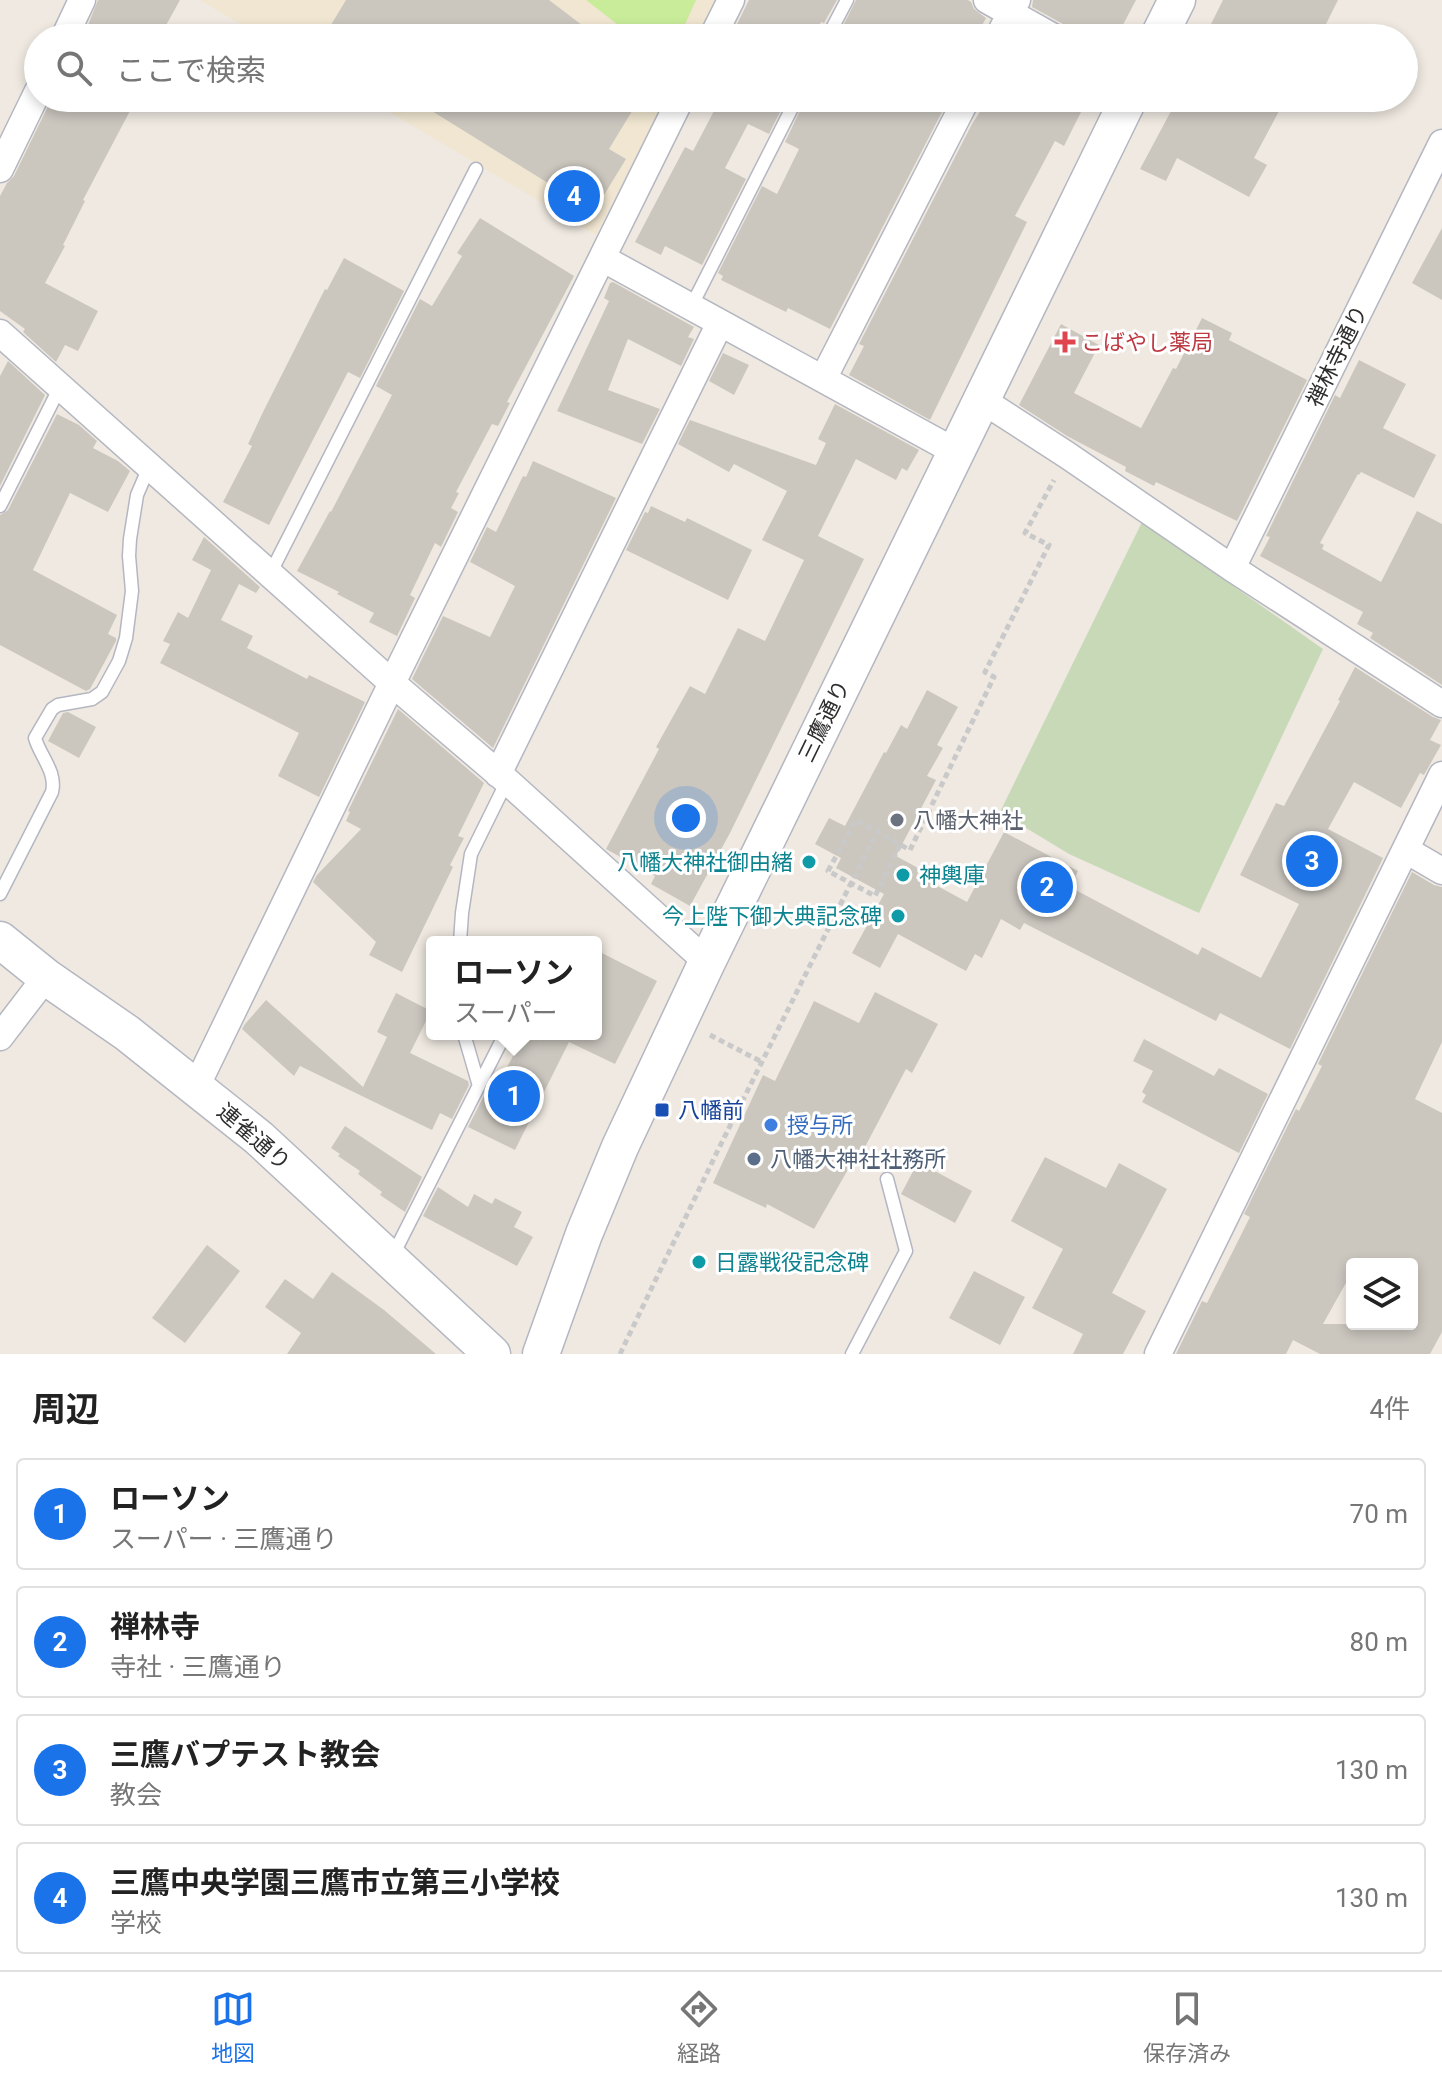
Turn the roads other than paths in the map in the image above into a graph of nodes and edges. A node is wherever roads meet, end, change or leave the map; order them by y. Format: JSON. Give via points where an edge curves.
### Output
{"nodes":[{"id":1,"x":82,"y":0,"type":"edge"},
{"id":2,"x":731,"y":0,"type":"edge"},
{"id":3,"x":847,"y":0,"type":"edge"},
{"id":4,"x":987,"y":0,"type":"edge"},
{"id":5,"x":1177,"y":0,"type":"edge"},
{"id":6,"x":1014,"y":6,"type":"edge"},
{"id":7,"x":71,"y":24,"type":"edge"},
{"id":8,"x":719,"y":24,"type":"edge"},
{"id":9,"x":834,"y":24,"type":"edge"},
{"id":10,"x":1005,"y":24,"type":"edge"},
{"id":11,"x":1037,"y":24,"type":"edge"},
{"id":12,"x":1165,"y":24,"type":"edge"},
{"id":13,"x":28,"y":112,"type":"edge"},
{"id":14,"x":674,"y":112,"type":"edge"},
{"id":15,"x":790,"y":112,"type":"edge"},
{"id":16,"x":960,"y":112,"type":"edge"},
{"id":17,"x":1122,"y":112,"type":"edge"},
{"id":18,"x":1442,"y":143,"type":"edge"},
{"id":19,"x":0,"y":169,"type":"edge"},
{"id":20,"x":476,"y":169,"type":"dead end"},
{"id":21,"x":602,"y":258,"type":"junction"},
{"id":22,"x":691,"y":307,"type":"junction"},
{"id":23,"x":720,"y":323,"type":"junction"},
{"id":24,"x":0,"y":333,"type":"edge"},
{"id":25,"x":823,"y":379,"type":"junction"},
{"id":26,"x":60,"y":387,"type":"junction"},
{"id":27,"x":982,"y":400,"type":"junction"},
{"id":28,"x":956,"y":452,"type":"junction"},
{"id":29,"x":151,"y":468,"type":"junction"},
{"id":30,"x":0,"y":506,"type":"edge"},
{"id":31,"x":1232,"y":568,"type":"junction"},
{"id":32,"x":270,"y":574,"type":"junction"},
{"id":33,"x":392,"y":683,"type":"junction"},
{"id":34,"x":1442,"y":704,"type":"edge"},
{"id":35,"x":1442,"y":775,"type":"edge"},
{"id":36,"x":502,"y":778,"type":"junction"},
{"id":37,"x":1406,"y":850,"type":"junction"},
{"id":38,"x":1442,"y":871,"type":"edge"},
{"id":39,"x":0,"y":894,"type":"edge"},
{"id":40,"x":460,"y":936,"type":"edge"},
{"id":41,"x":0,"y":940,"type":"edge"},
{"id":42,"x":707,"y":962,"type":"junction"},
{"id":43,"x":46,"y":977,"type":"junction"},
{"id":44,"x":0,"y":1037,"type":"edge"},
{"id":45,"x":466,"y":1040,"type":"edge"},
{"id":46,"x":502,"y":1040,"type":"edge"},
{"id":47,"x":479,"y":1086,"type":"junction"},
{"id":48,"x":196,"y":1087,"type":"junction"},
{"id":49,"x":887,"y":1179,"type":"dead end"},
{"id":50,"x":390,"y":1261,"type":"junction"},
{"id":51,"x":492,"y":1354,"type":"edge"},
{"id":52,"x":541,"y":1354,"type":"edge"},
{"id":53,"x":852,"y":1354,"type":"edge"},
{"id":54,"x":1158,"y":1354,"type":"edge"}],
"edges":[{"from":1,"to":7,"type":"street"},
{"from":2,"to":8,"type":"street"},
{"from":3,"to":9,"type":"lane"},
{"from":4,"to":6,"type":"street"},
{"from":5,"to":12,"type":"main road"},
{"from":6,"to":10,"type":"street"},
{"from":6,"to":11,"type":"street"},
{"from":13,"to":19,"type":"street"},
{"from":14,"to":21,"type":"street"},
{"from":15,"to":22,"type":"lane"},
{"from":16,"to":25,"type":"street"},
{"from":17,"to":27,"type":"main road","name":"三鷹通り"},
{"from":18,"to":31,"type":"street","name":"禅林寺通り"},
{"from":20,"to":32,"type":"lane"},
{"from":21,"to":22,"type":"street"},
{"from":21,"to":33,"type":"street"},
{"from":22,"to":23,"type":"street"},
{"from":23,"to":25,"type":"street"},
{"from":23,"to":36,"type":"street"},
{"from":24,"to":26,"type":"street"},
{"from":25,"to":28,"type":"street"},
{"from":26,"to":29,"type":"street"},
{"from":26,"to":30,"type":"lane"},
{"from":27,"to":28,"type":"main road","name":"三鷹通り"},
{"from":27,"to":31,"type":"street"},
{"from":28,"to":42,"type":"main road","name":"三鷹通り"},
{"from":29,"to":32,"type":"street"},
{"from":29,"to":39,"type":"lane","via":[[137,495],[130,539],[132,591],[124,650],[102,692],[52,709],[35,738],[52,774],[52,792]]},
{"from":31,"to":34,"type":"street"},
{"from":32,"to":33,"type":"street"},
{"from":33,"to":36,"type":"street"},
{"from":33,"to":48,"type":"street"},
{"from":35,"to":37,"type":"street"},
{"from":36,"to":40,"type":"lane","via":[[471,854]]},
{"from":36,"to":42,"type":"street"},
{"from":37,"to":38,"type":"street"},
{"from":37,"to":54,"type":"street"},
{"from":41,"to":43,"type":"main road","name":"連雀通り"},
{"from":42,"to":52,"type":"main road","name":"三鷹通り","via":[[620,1147]]},
{"from":43,"to":44,"type":"street"},
{"from":43,"to":48,"type":"main road","name":"連雀通り"},
{"from":45,"to":47,"type":"lane"},
{"from":46,"to":47,"type":"lane"},
{"from":47,"to":50,"type":"lane"},
{"from":48,"to":50,"type":"main road","name":"連雀通り","via":[[259,1138]]},
{"from":49,"to":53,"type":"lane","via":[[906,1251]]},
{"from":50,"to":51,"type":"main road","name":"連雀通り"}]}
